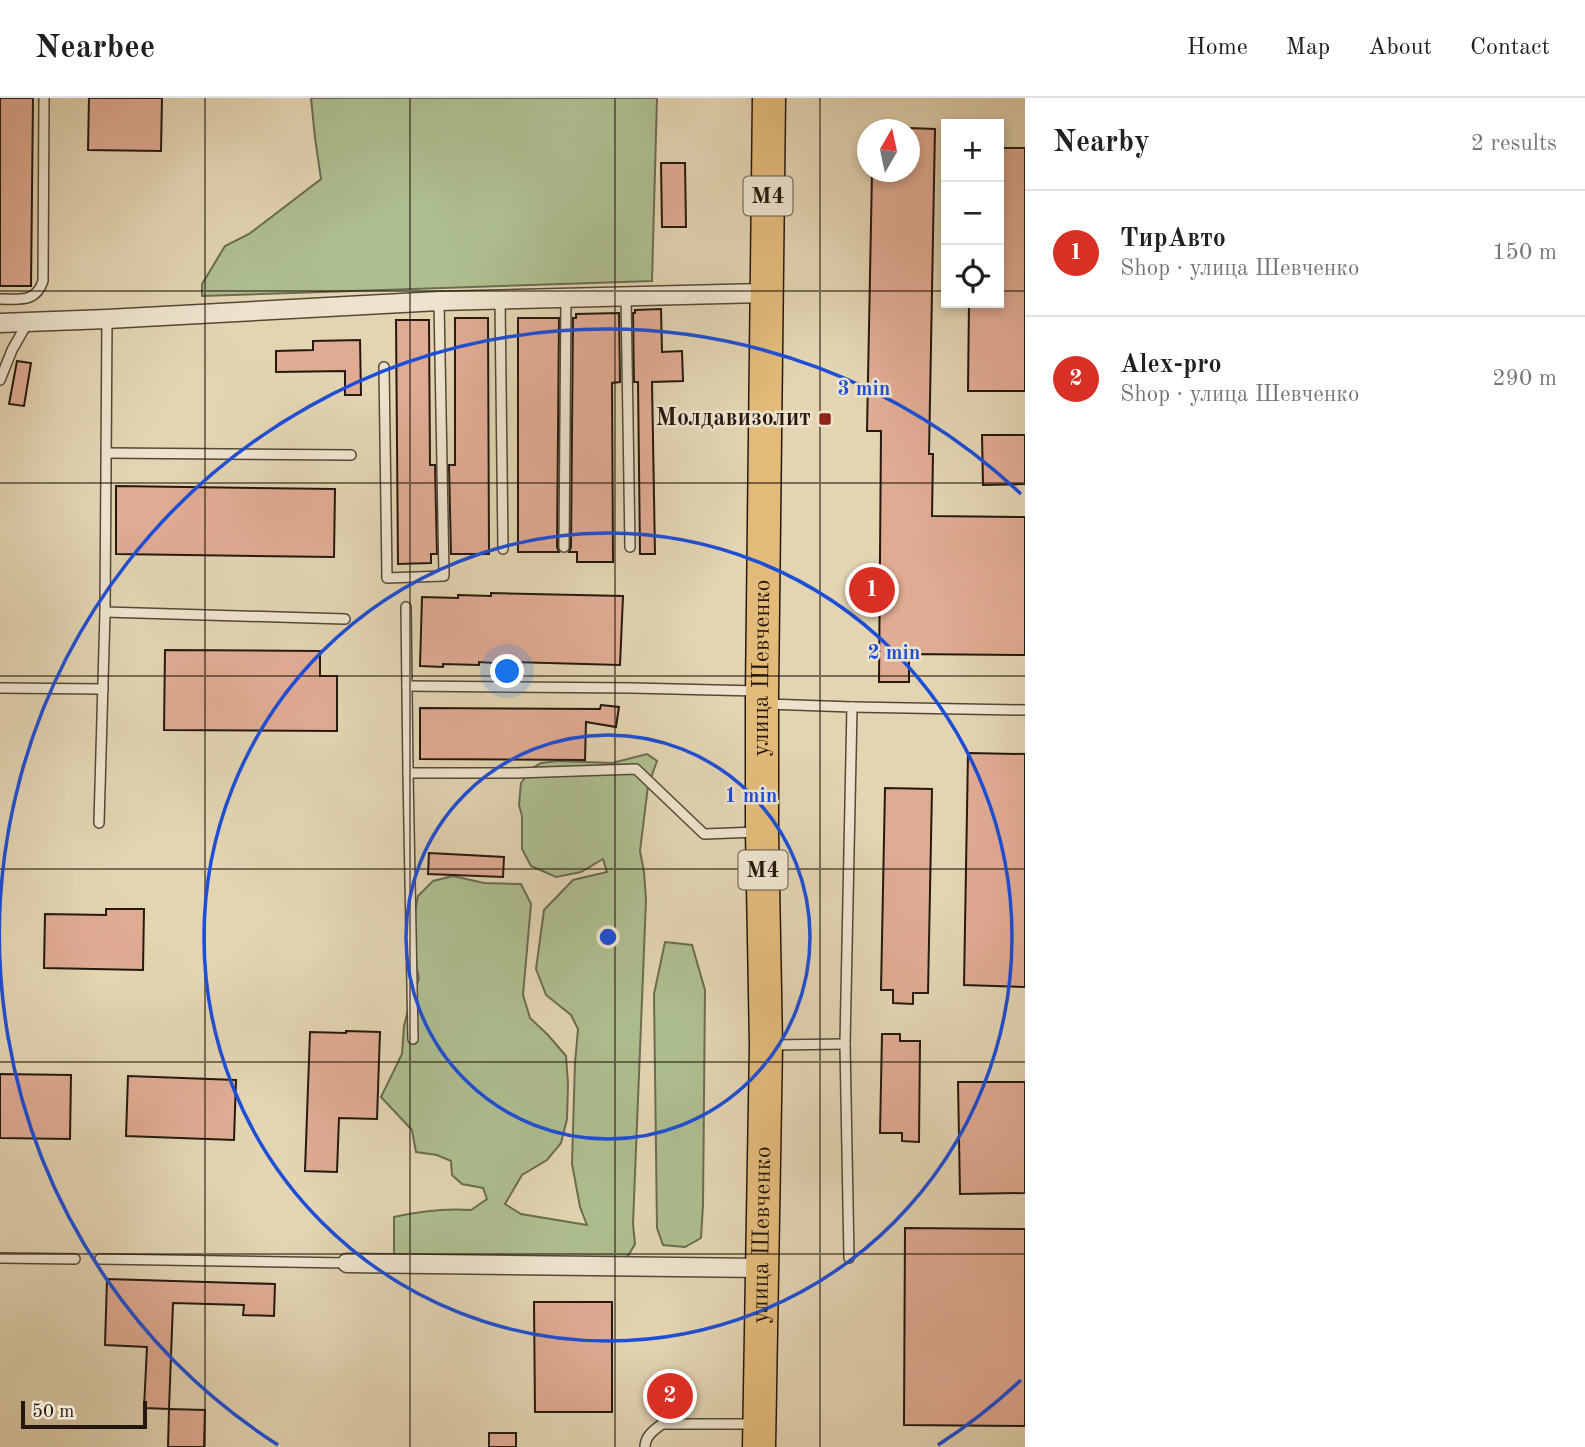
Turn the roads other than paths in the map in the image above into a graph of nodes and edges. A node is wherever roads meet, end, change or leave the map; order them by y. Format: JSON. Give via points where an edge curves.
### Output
{"nodes":[{"id":1,"x":44,"y":98,"type":"edge"},
{"id":2,"x":769,"y":98,"type":"edge"},
{"id":3,"x":766,"y":293,"type":"junction"},
{"id":4,"x":626,"y":296,"type":"junction"},
{"id":5,"x":0,"y":299,"type":"edge"},
{"id":6,"x":566,"y":299,"type":"junction"},
{"id":7,"x":500,"y":300,"type":"junction"},
{"id":8,"x":439,"y":301,"type":"junction"},
{"id":9,"x":107,"y":319,"type":"junction"},
{"id":10,"x":28,"y":322,"type":"junction"},
{"id":11,"x":0,"y":323,"type":"edge"},
{"id":12,"x":384,"y":367,"type":"dead end"},
{"id":13,"x":0,"y":380,"type":"edge"},
{"id":14,"x":107,"y":453,"type":"junction"},
{"id":15,"x":351,"y":455,"type":"dead end"},
{"id":16,"x":564,"y":547,"type":"dead end"},
{"id":17,"x":630,"y":547,"type":"dead end"},
{"id":18,"x":503,"y":549,"type":"dead end"},
{"id":19,"x":406,"y":607,"type":"dead end"},
{"id":20,"x":105,"y":612,"type":"junction"},
{"id":21,"x":345,"y":619,"type":"dead end"},
{"id":22,"x":407,"y":686,"type":"junction"},
{"id":23,"x":0,"y":688,"type":"edge"},
{"id":24,"x":103,"y":688,"type":"junction"},
{"id":25,"x":762,"y":698,"type":"junction"},
{"id":26,"x":852,"y":707,"type":"junction"},
{"id":27,"x":1025,"y":710,"type":"edge"},
{"id":28,"x":408,"y":773,"type":"junction"},
{"id":29,"x":99,"y":823,"type":"dead end"},
{"id":30,"x":762,"y":832,"type":"junction"},
{"id":31,"x":414,"y":1039,"type":"dead end"},
{"id":32,"x":845,"y":1044,"type":"junction"},
{"id":33,"x":766,"y":1045,"type":"junction"},
{"id":34,"x":0,"y":1258,"type":"edge"},
{"id":35,"x":849,"y":1258,"type":"dead end"},
{"id":36,"x":75,"y":1259,"type":"dead end"},
{"id":37,"x":100,"y":1259,"type":"dead end"},
{"id":38,"x":347,"y":1263,"type":"joint"},
{"id":39,"x":761,"y":1268,"type":"junction"},
{"id":40,"x":760,"y":1435,"type":"edge"},
{"id":41,"x":645,"y":1447,"type":"edge"}],
"edges":[{"from":1,"to":5,"type":"lane","via":[[43,281],[40,291],[30,298]]},
{"from":2,"to":3,"type":"highway","name":"улица Шевченко","number":"M4"},
{"from":3,"to":4,"type":"street"},
{"from":3,"to":25,"type":"highway","name":"улица Шевченко","number":"M4"},
{"from":4,"to":6,"type":"street"},
{"from":4,"to":17,"type":"lane"},
{"from":6,"to":7,"type":"street"},
{"from":6,"to":16,"type":"lane"},
{"from":7,"to":8,"type":"street"},
{"from":7,"to":18,"type":"lane"},
{"from":8,"to":9,"type":"street"},
{"from":8,"to":12,"type":"lane","via":[[444,576],[387,578]]},
{"from":9,"to":10,"type":"street"},
{"from":9,"to":14,"type":"lane"},
{"from":10,"to":11,"type":"street"},
{"from":10,"to":13,"type":"lane"},
{"from":14,"to":15,"type":"lane"},
{"from":14,"to":20,"type":"lane"},
{"from":19,"to":22,"type":"lane"},
{"from":20,"to":21,"type":"lane"},
{"from":20,"to":24,"type":"lane"},
{"from":22,"to":25,"type":"lane","via":[[632,688]]},
{"from":22,"to":28,"type":"lane"},
{"from":23,"to":24,"type":"lane"},
{"from":24,"to":29,"type":"lane"},
{"from":25,"to":26,"type":"lane"},
{"from":25,"to":30,"type":"highway","name":"улица Шевченко","number":"M4"},
{"from":26,"to":27,"type":"lane"},
{"from":26,"to":32,"type":"lane"},
{"from":28,"to":30,"type":"lane","via":[[636,769],[704,834]]},
{"from":28,"to":31,"type":"lane"},
{"from":30,"to":33,"type":"highway","name":"улица Шевченко","number":"M4"},
{"from":32,"to":33,"type":"lane"},
{"from":32,"to":35,"type":"lane"},
{"from":33,"to":39,"type":"highway","name":"улица Шевченко","number":"M4"},
{"from":34,"to":36,"type":"lane"},
{"from":37,"to":38,"type":"lane"},
{"from":38,"to":39,"type":"street"},
{"from":39,"to":40,"type":"highway","name":"улица Шевченко","number":"M4"},
{"from":40,"to":41,"type":"lane","via":[[662,1424],[651,1432]]}]}
